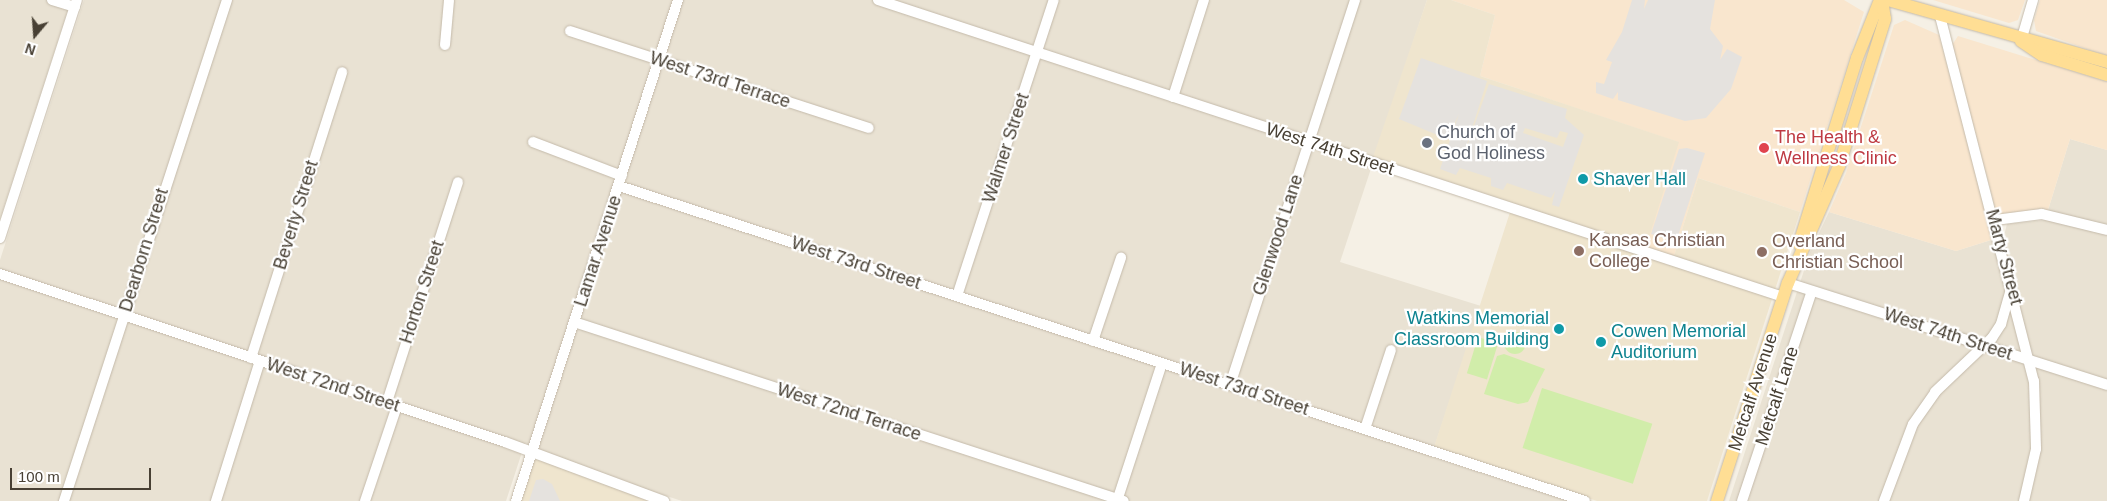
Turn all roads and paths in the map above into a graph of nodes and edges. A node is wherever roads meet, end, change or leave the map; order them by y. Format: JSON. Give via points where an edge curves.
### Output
{"nodes":[{"id":1,"x":52,"y":0,"type":"edge"},
{"id":2,"x":227,"y":0,"type":"edge"},
{"id":3,"x":449,"y":0,"type":"edge"},
{"id":4,"x":678,"y":0,"type":"edge"},
{"id":5,"x":878,"y":0,"type":"edge"},
{"id":6,"x":1054,"y":0,"type":"edge"},
{"id":7,"x":1204,"y":0,"type":"edge"},
{"id":8,"x":1355,"y":0,"type":"edge"},
{"id":9,"x":1881,"y":0,"type":"edge"},
{"id":10,"x":1888,"y":0,"type":"edge"},
{"id":11,"x":2033,"y":0,"type":"edge"},
{"id":12,"x":76,"y":4,"type":"edge"},
{"id":13,"x":1940,"y":16,"type":"junction"},
{"id":14,"x":570,"y":31,"type":"dead end"},
{"id":15,"x":2021,"y":41,"type":"junction"},
{"id":16,"x":445,"y":45,"type":"dead end"},
{"id":17,"x":1039,"y":52,"type":"junction"},
{"id":18,"x":659,"y":60,"type":"junction"},
{"id":19,"x":2107,"y":62,"type":"edge"},
{"id":20,"x":342,"y":72,"type":"dead end"},
{"id":21,"x":2107,"y":75,"type":"edge"},
{"id":22,"x":1173,"y":97,"type":"junction"},
{"id":23,"x":869,"y":128,"type":"dead end"},
{"id":24,"x":533,"y":142,"type":"dead end"},
{"id":25,"x":1309,"y":142,"type":"junction"},
{"id":26,"x":621,"y":181,"type":"junction"},
{"id":27,"x":458,"y":182,"type":"dead end"},
{"id":28,"x":1995,"y":220,"type":"junction"},
{"id":29,"x":2107,"y":230,"type":"edge"},
{"id":30,"x":0,"y":238,"type":"edge"},
{"id":31,"x":1121,"y":258,"type":"dead end"},
{"id":32,"x":0,"y":274,"type":"edge"},
{"id":33,"x":1788,"y":283,"type":"junction"},
{"id":34,"x":2012,"y":287,"type":"junction"},
{"id":35,"x":1812,"y":291,"type":"junction"},
{"id":36,"x":957,"y":296,"type":"junction"},
{"id":37,"x":1783,"y":297,"type":"junction"},
{"id":38,"x":124,"y":314,"type":"junction"},
{"id":39,"x":574,"y":322,"type":"junction"},
{"id":40,"x":1093,"y":340,"type":"junction"},
{"id":41,"x":1984,"y":346,"type":"junction"},
{"id":42,"x":1391,"y":350,"type":"dead end"},
{"id":43,"x":256,"y":360,"type":"junction"},
{"id":44,"x":2030,"y":360,"type":"junction"},
{"id":45,"x":1162,"y":363,"type":"junction"},
{"id":46,"x":1230,"y":385,"type":"junction"},
{"id":47,"x":2107,"y":385,"type":"edge"},
{"id":48,"x":392,"y":404,"type":"junction"},
{"id":49,"x":1365,"y":429,"type":"junction"},
{"id":50,"x":532,"y":452,"type":"junction"},
{"id":51,"x":1569,"y":498,"type":"edge"},
{"id":52,"x":1119,"y":500,"type":"edge"},
{"id":53,"x":64,"y":501,"type":"edge"},
{"id":54,"x":216,"y":501,"type":"edge"},
{"id":55,"x":366,"y":501,"type":"edge"},
{"id":56,"x":516,"y":501,"type":"edge"},
{"id":57,"x":664,"y":501,"type":"edge"},
{"id":58,"x":1585,"y":501,"type":"edge"},
{"id":59,"x":1717,"y":501,"type":"edge"},
{"id":60,"x":1742,"y":501,"type":"edge"},
{"id":61,"x":1884,"y":501,"type":"edge"},
{"id":62,"x":2024,"y":501,"type":"edge"}],
"edges":[{"from":1,"to":12,"type":"street"},
{"from":2,"to":38,"type":"street","name":"Dearborn Street"},
{"from":3,"to":16,"type":"street"},
{"from":4,"to":18,"type":"street","name":"Lamar Avenue"},
{"from":5,"to":17,"type":"street","name":"West 74th Street"},
{"from":6,"to":17,"type":"street","name":"Walmer Street"},
{"from":7,"to":22,"type":"street"},
{"from":8,"to":25,"type":"street","name":"Glenwood Lane"},
{"from":9,"to":33,"type":"main road","name":"Metcalf Avenue","via":[[1834,125]]},
{"from":10,"to":13,"type":"main road"},
{"from":11,"to":15,"type":"street"},
{"from":12,"to":30,"type":"street"},
{"from":13,"to":15,"type":"main road"},
{"from":13,"to":28,"type":"street","name":"Marty Street"},
{"from":14,"to":18,"type":"street","name":"West 73rd Terrace"},
{"from":15,"to":19,"type":"main road","via":[[2046,41]]},
{"from":15,"to":21,"type":"main road","via":[[2042,55]]},
{"from":17,"to":22,"type":"street","name":"West 74th Street"},
{"from":17,"to":36,"type":"street","name":"Walmer Street"},
{"from":18,"to":23,"type":"street","name":"West 73rd Terrace"},
{"from":18,"to":26,"type":"street","name":"Lamar Avenue"},
{"from":20,"to":43,"type":"street","name":"Beverly Street"},
{"from":22,"to":25,"type":"street","name":"West 74th Street"},
{"from":24,"to":26,"type":"street","name":"West 73rd Street"},
{"from":25,"to":37,"type":"street","name":"West 74th Street"},
{"from":25,"to":46,"type":"street","name":"Glenwood Lane"},
{"from":26,"to":36,"type":"street","name":"West 73rd Street"},
{"from":26,"to":39,"type":"street","name":"Lamar Avenue"},
{"from":27,"to":48,"type":"street","name":"Horton Street"},
{"from":28,"to":29,"type":"street","via":[[2054,215]]},
{"from":28,"to":34,"type":"street","name":"Marty Street"},
{"from":31,"to":40,"type":"street"},
{"from":32,"to":38,"type":"street","name":"West 72nd Street"},
{"from":33,"to":35,"type":"street","name":"West 74th Street"},
{"from":33,"to":37,"type":"main road","name":"Metcalf Avenue"},
{"from":34,"to":41,"type":"street","via":[[2001,324]]},
{"from":34,"to":44,"type":"street","name":"Marty Street"},
{"from":35,"to":41,"type":"street","name":"West 74th Street"},
{"from":35,"to":60,"type":"street","name":"Metcalf Lane"},
{"from":36,"to":40,"type":"street","name":"West 73rd Street"},
{"from":37,"to":59,"type":"main road","name":"Metcalf Avenue"},
{"from":38,"to":43,"type":"street","name":"West 72nd Street"},
{"from":38,"to":53,"type":"street","name":"Dearborn Street"},
{"from":39,"to":50,"type":"street","name":"Lamar Avenue"},
{"from":39,"to":52,"type":"street","name":"West 72nd Terrace"},
{"from":40,"to":45,"type":"street","name":"West 73rd Street"},
{"from":41,"to":44,"type":"street","name":"West 74th Street"},
{"from":41,"to":61,"type":"street","via":[[1924,406],[1900,450]]},
{"from":42,"to":49,"type":"street"},
{"from":43,"to":48,"type":"street","name":"West 72nd Street"},
{"from":43,"to":54,"type":"street","name":"Beverly Street"},
{"from":44,"to":47,"type":"street","name":"West 74th Street"},
{"from":44,"to":62,"type":"street","name":"Marty Street","via":[[2037,421]]},
{"from":45,"to":46,"type":"street","name":"West 73rd Street"},
{"from":45,"to":52,"type":"street"},
{"from":46,"to":49,"type":"street","name":"West 73rd Street"},
{"from":48,"to":50,"type":"street","name":"West 72nd Street"},
{"from":48,"to":55,"type":"street","name":"Horton Street"},
{"from":49,"to":51,"type":"street","name":"West 73rd Street"},
{"from":50,"to":56,"type":"street","name":"Lamar Avenue"},
{"from":50,"to":57,"type":"street","name":"West 72nd Street"},
{"from":51,"to":58,"type":"street","name":"West 73rd Street"}]}
